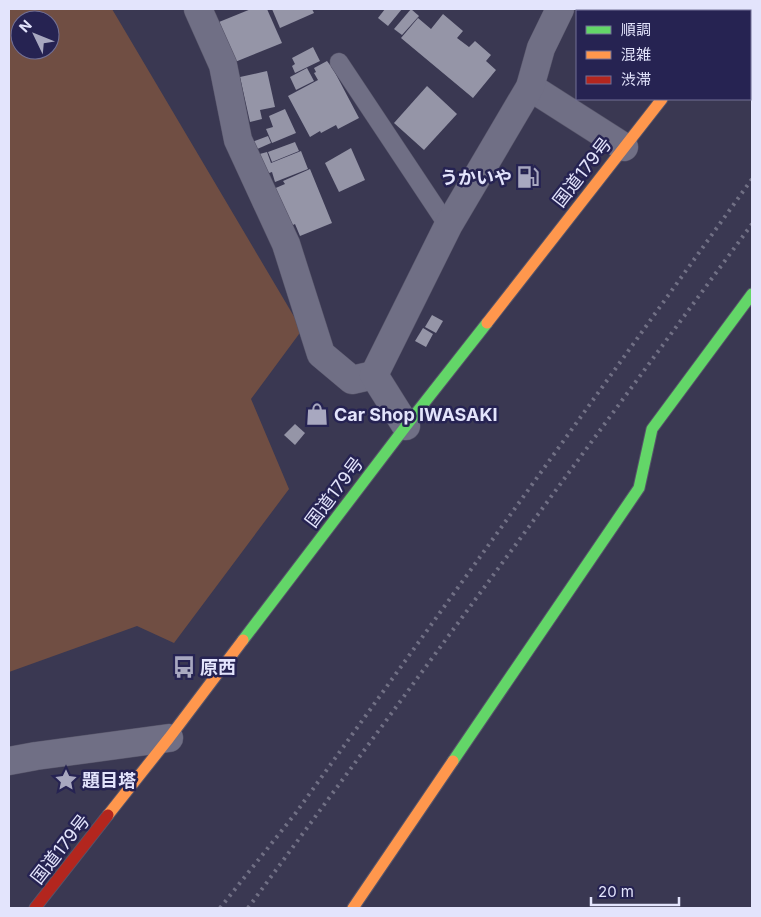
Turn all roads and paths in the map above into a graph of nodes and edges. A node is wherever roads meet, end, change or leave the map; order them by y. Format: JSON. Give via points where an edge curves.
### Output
{"nodes":[{"id":1,"x":198,"y":9,"type":"edge"},
{"id":2,"x":560,"y":9,"type":"edge"},
{"id":3,"x":339,"y":62,"type":"dead end"},
{"id":4,"x":530,"y":87,"type":"junction"},
{"id":5,"x":661,"y":100,"type":"edge"},
{"id":6,"x":624,"y":147,"type":"junction"},
{"id":7,"x":448,"y":226,"type":"junction"},
{"id":8,"x":752,"y":294,"type":"edge"},
{"id":9,"x":374,"y":375,"type":"junction"},
{"id":10,"x":406,"y":426,"type":"junction"},
{"id":11,"x":169,"y":738,"type":"junction"},
{"id":12,"x":9,"y":761,"type":"edge"},
{"id":13,"x":35,"y":908,"type":"edge"},
{"id":14,"x":354,"y":908,"type":"edge"}],
"edges":[{"from":1,"to":9,"type":"street","via":[[223,65],[238,140],[286,244],[321,354],[352,380]]},
{"from":2,"to":4,"type":"street","via":[[541,48]]},
{"from":3,"to":7,"type":"lane"},
{"from":4,"to":6,"type":"street"},
{"from":4,"to":7,"type":"street"},
{"from":5,"to":6,"type":"main road","name":"国道179号"},
{"from":6,"to":10,"type":"main road","name":"国道179号"},
{"from":7,"to":9,"type":"street"},
{"from":8,"to":14,"type":"main road","via":[[652,429],[639,488]]},
{"from":9,"to":10,"type":"street"},
{"from":10,"to":11,"type":"main road","name":"国道179号"},
{"from":11,"to":12,"type":"street"},
{"from":11,"to":13,"type":"main road","name":"国道179号"}]}
